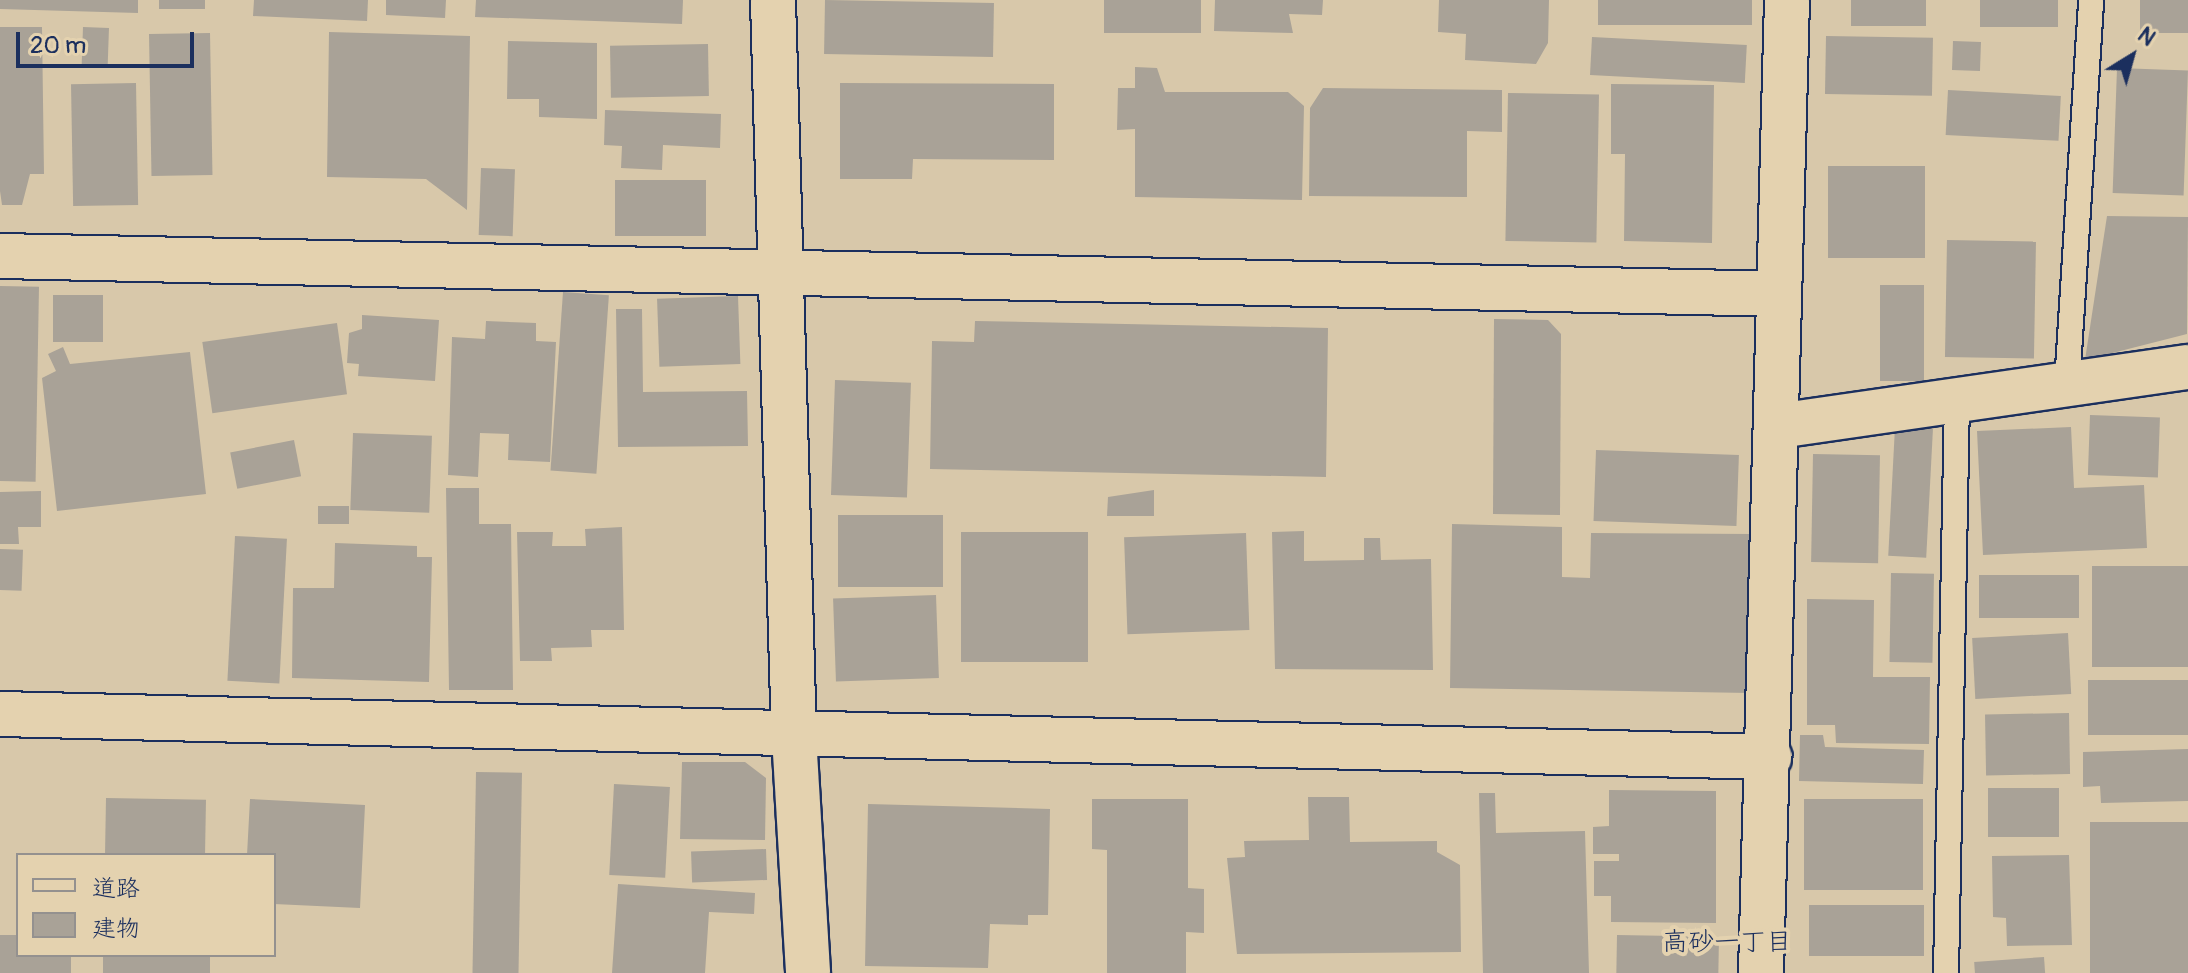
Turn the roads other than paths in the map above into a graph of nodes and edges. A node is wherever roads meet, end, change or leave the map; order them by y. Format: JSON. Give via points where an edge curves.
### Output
{"nodes":[{"id":1,"x":773,"y":0,"type":"edge"},
{"id":2,"x":1787,"y":0,"type":"edge"},
{"id":3,"x":2091,"y":0,"type":"edge"},
{"id":4,"x":0,"y":256,"type":"edge"},
{"id":5,"x":782,"y":273,"type":"junction"},
{"id":6,"x":1779,"y":294,"type":"junction"},
{"id":7,"x":2188,"y":367,"type":"edge"},
{"id":8,"x":2067,"y":385,"type":"junction"},
{"id":9,"x":1957,"y":401,"type":"junction"},
{"id":10,"x":1778,"y":426,"type":"junction"},
{"id":11,"x":0,"y":714,"type":"edge"},
{"id":12,"x":794,"y":736,"type":"junction"},
{"id":13,"x":1769,"y":757,"type":"junction"},
{"id":14,"x":808,"y":973,"type":"edge"},
{"id":15,"x":1761,"y":973,"type":"edge"},
{"id":16,"x":1946,"y":973,"type":"edge"}],
"edges":[{"from":1,"to":5,"type":"street"},
{"from":2,"to":6,"type":"street"},
{"from":3,"to":8,"type":"lane"},
{"from":4,"to":5,"type":"street"},
{"from":5,"to":6,"type":"street"},
{"from":5,"to":12,"type":"street"},
{"from":6,"to":10,"type":"street"},
{"from":7,"to":8,"type":"street"},
{"from":8,"to":9,"type":"street"},
{"from":9,"to":10,"type":"street"},
{"from":9,"to":16,"type":"lane"},
{"from":10,"to":13,"type":"street"},
{"from":11,"to":12,"type":"street"},
{"from":12,"to":13,"type":"street"},
{"from":12,"to":14,"type":"street"},
{"from":13,"to":15,"type":"street"}]}
